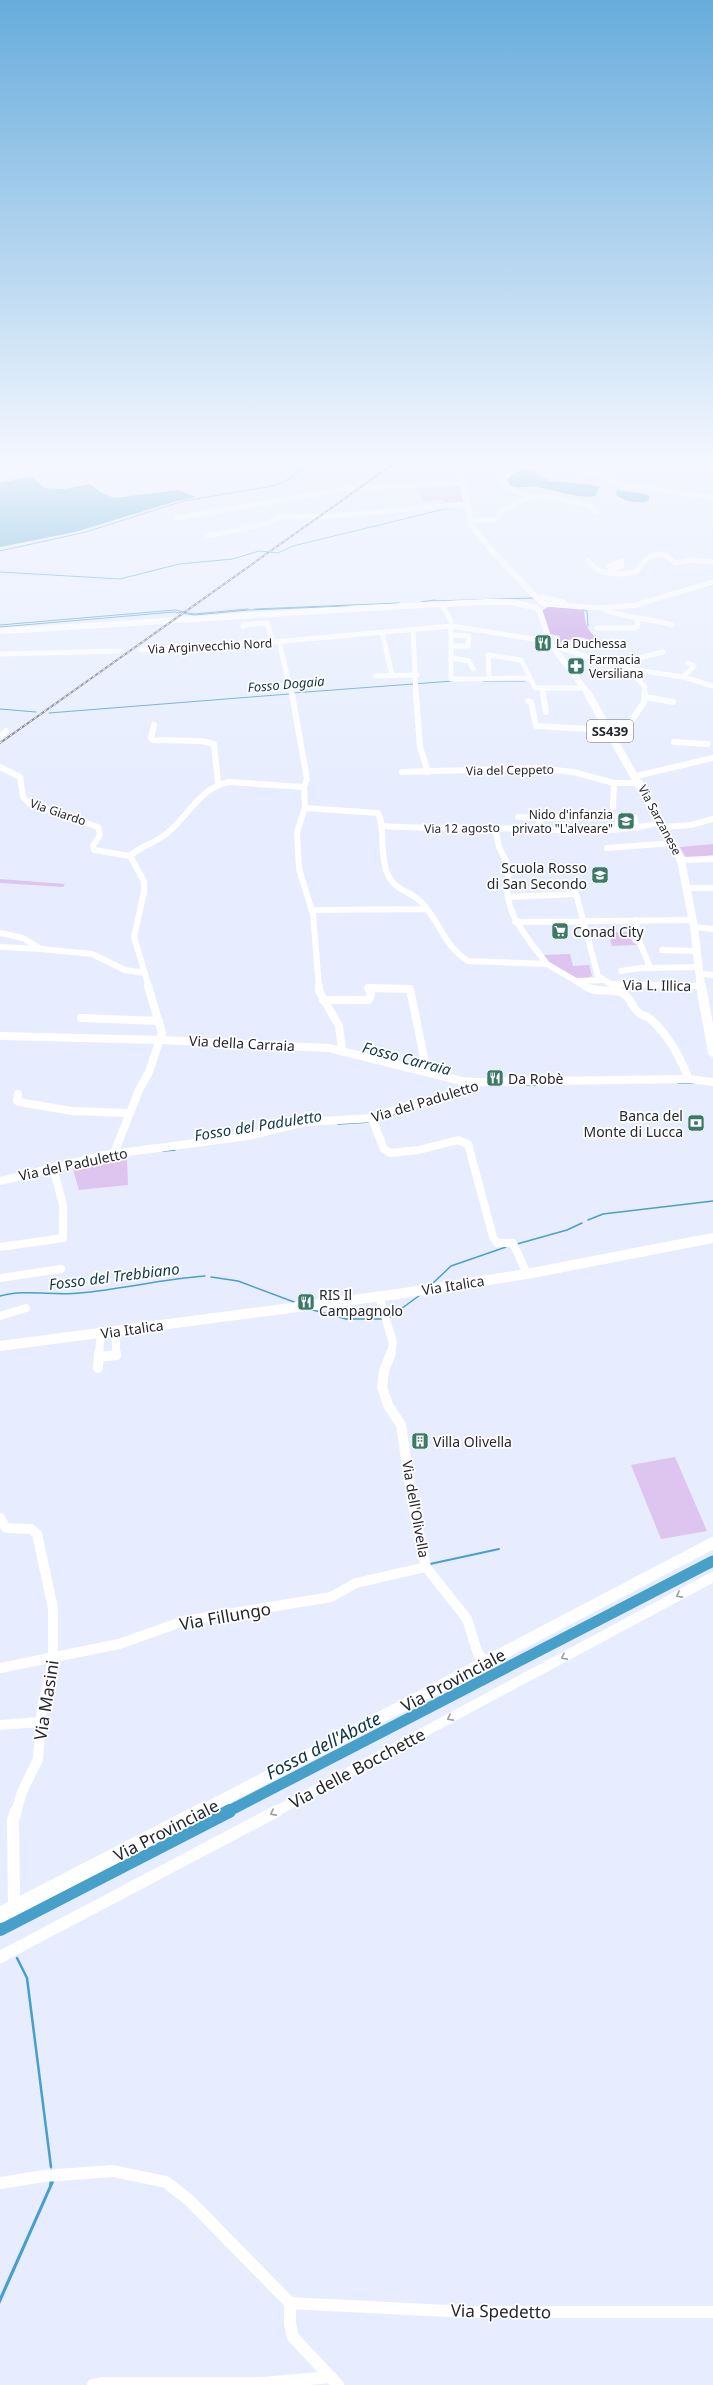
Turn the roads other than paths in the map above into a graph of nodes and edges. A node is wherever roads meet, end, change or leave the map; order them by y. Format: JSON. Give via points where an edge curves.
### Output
{"nodes":[{"id":1,"x":510,"y":571,"type":"edge"},
{"id":2,"x":603,"y":571,"type":"edge"},
{"id":3,"x":635,"y":571,"type":"edge"},
{"id":4,"x":713,"y":582,"type":"edge"},
{"id":5,"x":539,"y":604,"type":"junction"},
{"id":6,"x":442,"y":605,"type":"junction"},
{"id":7,"x":570,"y":605,"type":"junction"},
{"id":8,"x":598,"y":608,"type":"junction"},
{"id":9,"x":637,"y":618,"type":"junction"},
{"id":10,"x":672,"y":625,"type":"dead end"},
{"id":11,"x":452,"y":626,"type":"junction"},
{"id":12,"x":243,"y":627,"type":"dead end"},
{"id":13,"x":597,"y":628,"type":"dead end"},
{"id":14,"x":414,"y":630,"type":"junction"},
{"id":15,"x":0,"y":631,"type":"edge"},
{"id":16,"x":382,"y":632,"type":"junction"},
{"id":17,"x":452,"y":635,"type":"junction"},
{"id":18,"x":539,"y":640,"type":"dead end"},
{"id":19,"x":273,"y":642,"type":"junction"},
{"id":20,"x":279,"y":642,"type":"junction"},
{"id":21,"x":552,"y":645,"type":"junction"},
{"id":22,"x":451,"y":646,"type":"junction"},
{"id":23,"x":141,"y":650,"type":"dead end"},
{"id":24,"x":121,"y":651,"type":"dead end"},
{"id":25,"x":664,"y":652,"type":"dead end"},
{"id":26,"x":0,"y":654,"type":"edge"},
{"id":27,"x":452,"y":658,"type":"junction"},
{"id":28,"x":622,"y":662,"type":"junction"},
{"id":29,"x":688,"y":663,"type":"dead end"},
{"id":30,"x":473,"y":669,"type":"dead end"},
{"id":31,"x":631,"y":669,"type":"junction"},
{"id":32,"x":375,"y":676,"type":"dead end"},
{"id":33,"x":392,"y":676,"type":"junction"},
{"id":34,"x":683,"y":677,"type":"junction"},
{"id":35,"x":530,"y":678,"type":"junction"},
{"id":36,"x":489,"y":679,"type":"junction"},
{"id":37,"x":417,"y":680,"type":"junction"},
{"id":38,"x":713,"y":686,"type":"edge"},
{"id":39,"x":585,"y":688,"type":"junction"},
{"id":40,"x":542,"y":689,"type":"junction"},
{"id":41,"x":646,"y":697,"type":"junction"},
{"id":42,"x":528,"y":701,"type":"dead end"},
{"id":43,"x":672,"y":702,"type":"dead end"},
{"id":44,"x":546,"y":712,"type":"dead end"},
{"id":45,"x":154,"y":726,"type":"dead end"},
{"id":46,"x":610,"y":730,"type":"junction"},
{"id":47,"x":6,"y":731,"type":"dead end"},
{"id":48,"x":0,"y":737,"type":"edge"},
{"id":49,"x":616,"y":739,"type":"junction"},
{"id":50,"x":674,"y":742,"type":"dead end"},
{"id":51,"x":711,"y":758,"type":"edge"},
{"id":52,"x":0,"y":767,"type":"edge"},
{"id":53,"x":402,"y":772,"type":"dead end"},
{"id":54,"x":428,"y":772,"type":"junction"},
{"id":55,"x":638,"y":780,"type":"junction"},
{"id":56,"x":218,"y":783,"type":"junction"},
{"id":57,"x":614,"y":783,"type":"junction"},
{"id":58,"x":304,"y":787,"type":"junction"},
{"id":59,"x":613,"y":807,"type":"dead end"},
{"id":60,"x":305,"y":808,"type":"junction"},
{"id":61,"x":618,"y":816,"type":"dead end"},
{"id":62,"x":633,"y":817,"type":"dead end"},
{"id":63,"x":518,"y":818,"type":"dead end"},
{"id":64,"x":539,"y":818,"type":"junction"},
{"id":65,"x":560,"y":818,"type":"dead end"},
{"id":66,"x":713,"y":819,"type":"edge"},
{"id":67,"x":662,"y":825,"type":"junction"},
{"id":68,"x":383,"y":826,"type":"junction"},
{"id":69,"x":495,"y":828,"type":"junction"},
{"id":70,"x":618,"y":828,"type":"junction"},
{"id":71,"x":637,"y":828,"type":"junction"},
{"id":72,"x":541,"y":830,"type":"junction"},
{"id":73,"x":673,"y":843,"type":"junction"},
{"id":74,"x":607,"y":848,"type":"dead end"},
{"id":75,"x":130,"y":856,"type":"junction"},
{"id":76,"x":713,"y":859,"type":"edge"},
{"id":77,"x":681,"y":860,"type":"junction"},
{"id":78,"x":687,"y":888,"type":"junction"},
{"id":79,"x":713,"y":888,"type":"edge"},
{"id":80,"x":509,"y":897,"type":"junction"},
{"id":81,"x":311,"y":910,"type":"junction"},
{"id":82,"x":427,"y":910,"type":"junction"},
{"id":83,"x":583,"y":920,"type":"junction"},
{"id":84,"x":636,"y":920,"type":"junction"},
{"id":85,"x":515,"y":922,"type":"junction"},
{"id":86,"x":693,"y":924,"type":"junction"},
{"id":87,"x":713,"y":929,"type":"edge"},
{"id":88,"x":0,"y":933,"type":"edge"},
{"id":89,"x":0,"y":947,"type":"edge"},
{"id":90,"x":41,"y":949,"type":"junction"},
{"id":91,"x":662,"y":950,"type":"dead end"},
{"id":92,"x":696,"y":951,"type":"junction"},
{"id":93,"x":547,"y":964,"type":"junction"},
{"id":94,"x":650,"y":968,"type":"junction"},
{"id":95,"x":699,"y":970,"type":"junction"},
{"id":96,"x":621,"y":971,"type":"dead end"},
{"id":97,"x":145,"y":973,"type":"junction"},
{"id":98,"x":713,"y":975,"type":"edge"},
{"id":99,"x":603,"y":980,"type":"junction"},
{"id":100,"x":576,"y":981,"type":"junction"},
{"id":101,"x":613,"y":984,"type":"junction"},
{"id":102,"x":626,"y":984,"type":"junction"},
{"id":103,"x":700,"y":986,"type":"junction"},
{"id":104,"x":623,"y":993,"type":"junction"},
{"id":105,"x":323,"y":1000,"type":"junction"},
{"id":106,"x":81,"y":1018,"type":"dead end"},
{"id":107,"x":159,"y":1020,"type":"junction"},
{"id":108,"x":0,"y":1036,"type":"edge"},
{"id":109,"x":161,"y":1040,"type":"junction"},
{"id":110,"x":342,"y":1049,"type":"junction"},
{"id":111,"x":713,"y":1052,"type":"edge"},
{"id":112,"x":427,"y":1072,"type":"junction"},
{"id":113,"x":689,"y":1079,"type":"junction"},
{"id":114,"x":479,"y":1082,"type":"junction"},
{"id":115,"x":713,"y":1082,"type":"edge"},
{"id":116,"x":18,"y":1094,"type":"dead end"},
{"id":117,"x":130,"y":1113,"type":"junction"},
{"id":118,"x":373,"y":1120,"type":"junction"},
{"id":119,"x":114,"y":1153,"type":"junction"},
{"id":120,"x":53,"y":1167,"type":"junction"},
{"id":121,"x":0,"y":1181,"type":"edge"},
{"id":122,"x":713,"y":1238,"type":"edge"},
{"id":123,"x":0,"y":1247,"type":"edge"},
{"id":124,"x":61,"y":1269,"type":"dead end"},
{"id":125,"x":527,"y":1274,"type":"junction"},
{"id":126,"x":0,"y":1278,"type":"edge"},
{"id":127,"x":380,"y":1296,"type":"junction"},
{"id":128,"x":26,"y":1308,"type":"dead end"},
{"id":129,"x":0,"y":1316,"type":"edge"},
{"id":130,"x":116,"y":1331,"type":"junction"},
{"id":131,"x":101,"y":1333,"type":"junction"},
{"id":132,"x":0,"y":1346,"type":"edge"},
{"id":133,"x":100,"y":1357,"type":"junction"},
{"id":134,"x":98,"y":1368,"type":"dead end"},
{"id":135,"x":0,"y":1518,"type":"edge"},
{"id":136,"x":713,"y":1543,"type":"edge"},
{"id":137,"x":426,"y":1567,"type":"junction"},
{"id":138,"x":713,"y":1577,"type":"edge"},
{"id":139,"x":52,"y":1659,"type":"junction"},
{"id":140,"x":487,"y":1663,"type":"junction"},
{"id":141,"x":0,"y":1668,"type":"edge"},
{"id":142,"x":40,"y":1722,"type":"junction"},
{"id":143,"x":0,"y":1725,"type":"edge"},
{"id":144,"x":14,"y":1908,"type":"junction"},
{"id":145,"x":0,"y":1915,"type":"edge"},
{"id":146,"x":0,"y":1957,"type":"edge"},
{"id":147,"x":0,"y":2183,"type":"edge"},
{"id":148,"x":290,"y":2304,"type":"junction"},
{"id":149,"x":713,"y":2312,"type":"edge"},
{"id":150,"x":334,"y":2381,"type":"edge"},
{"id":151,"x":93,"y":2385,"type":"edge"}],
"edges":[{"from":1,"to":5,"type":"main road","number":"SS439"},
{"from":2,"to":3,"type":"street"},
{"from":4,"to":8,"type":"street","via":[[640,604]]},
{"from":5,"to":6,"type":"main road","via":[[501,601]]},
{"from":5,"to":7,"type":"street"},
{"from":5,"to":7,"type":"street"},
{"from":5,"to":21,"type":"main road","name":"Via Sarzanese","number":"SS439"},
{"from":6,"to":11,"type":"street","via":[[450,615]]},
{"from":6,"to":15,"type":"main road","via":[[310,610],[152,623]]},
{"from":7,"to":8,"type":"street"},
{"from":8,"to":9,"type":"street","via":[[623,617]]},
{"from":9,"to":10,"type":"street"},
{"from":9,"to":13,"type":"street","via":[[638,626],[635,628]]},
{"from":11,"to":14,"type":"street","name":"Via Arginvecchio Nord"},
{"from":11,"to":17,"type":"street"},
{"from":11,"to":18,"type":"street","name":"Via Arginvecchio Nord"},
{"from":12,"to":19,"type":"street","via":[[267,623]]},
{"from":14,"to":16,"type":"street","name":"Via Arginvecchio Nord"},
{"from":14,"to":37,"type":"street"},
{"from":16,"to":20,"type":"street","name":"Via Arginvecchio Nord"},
{"from":16,"to":33,"type":"street"},
{"from":17,"to":22,"type":"street"},
{"from":17,"to":22,"type":"street","via":[[469,636],[468,646]]},
{"from":19,"to":20,"type":"street","name":"Via Arginvecchio Nord"},
{"from":19,"to":23,"type":"street","name":"Via Arginvecchio Nord"},
{"from":20,"to":58,"type":"street","via":[[292,694],[307,779]]},
{"from":21,"to":28,"type":"street","via":[[590,658]]},
{"from":21,"to":39,"type":"main road","name":"Via Sarzanese","number":"SS439"},
{"from":22,"to":27,"type":"street"},
{"from":24,"to":26,"type":"street"},
{"from":25,"to":28,"type":"street"},
{"from":27,"to":30,"type":"street","via":[[468,661]]},
{"from":27,"to":36,"type":"street","via":[[451,679]]},
{"from":28,"to":31,"type":"street"},
{"from":29,"to":34,"type":"street","via":[[694,666]]},
{"from":31,"to":34,"type":"street"},
{"from":31,"to":41,"type":"street","via":[[645,687]]},
{"from":32,"to":33,"type":"street"},
{"from":33,"to":37,"type":"street"},
{"from":34,"to":38,"type":"street"},
{"from":35,"to":36,"type":"street"},
{"from":35,"to":36,"type":"street","via":[[521,660],[488,655]]},
{"from":35,"to":40,"type":"street","via":[[534,688]]},
{"from":37,"to":54,"type":"street","via":[[415,716]]},
{"from":39,"to":40,"type":"street"},
{"from":39,"to":46,"type":"main road","name":"Via Sarzanese","number":"SS439"},
{"from":40,"to":44,"type":"street"},
{"from":41,"to":43,"type":"street"},
{"from":41,"to":49,"type":"street","via":[[620,738]]},
{"from":42,"to":46,"type":"street","via":[[531,702],[536,726]]},
{"from":45,"to":56,"type":"street","via":[[151,738],[153,740],[202,741],[214,744]]},
{"from":46,"to":49,"type":"main road","name":"Via Sarzanese","number":"SS439"},
{"from":47,"to":48,"type":"street"},
{"from":49,"to":55,"type":"main road","name":"Via Sarzanese","number":"SS439"},
{"from":50,"to":51,"type":"street","via":[[708,743]]},
{"from":51,"to":55,"type":"street","name":"Via del Ceppeto"},
{"from":52,"to":75,"type":"street","name":"Via Giardo","via":[[20,777],[23,797],[30,804],[98,827],[100,835],[93,846],[94,850]]},
{"from":53,"to":54,"type":"street","name":"Via del Ceppeto"},
{"from":54,"to":57,"type":"street","name":"Via del Ceppeto","via":[[543,768],[573,772]]},
{"from":55,"to":57,"type":"street","name":"Via del Ceppeto"},
{"from":55,"to":67,"type":"main road","name":"Via Sarzanese","number":"SS439"},
{"from":56,"to":58,"type":"street"},
{"from":56,"to":75,"type":"street","via":[[207,791],[168,833],[141,846]]},
{"from":57,"to":59,"type":"street"},
{"from":58,"to":60,"type":"street"},
{"from":60,"to":68,"type":"street","via":[[373,811],[380,816]]},
{"from":60,"to":81,"type":"street","via":[[297,832],[299,869]]},
{"from":61,"to":70,"type":"street"},
{"from":62,"to":71,"type":"street"},
{"from":63,"to":64,"type":"street"},
{"from":64,"to":65,"type":"street"},
{"from":64,"to":72,"type":"street"},
{"from":66,"to":67,"type":"street","name":"Via 12 agosto","via":[[691,825]]},
{"from":67,"to":71,"type":"street","name":"Via 12 agosto"},
{"from":67,"to":73,"type":"main road","name":"Via Sarzanese","number":"SS439"},
{"from":68,"to":69,"type":"street","name":"Via 12 agosto","via":[[419,829]]},
{"from":68,"to":82,"type":"street","via":[[382,850],[390,881],[398,890],[417,898]]},
{"from":69,"to":72,"type":"street","name":"Via 12 agosto"},
{"from":69,"to":80,"type":"street","via":[[499,847],[510,869],[506,882]]},
{"from":70,"to":71,"type":"street","name":"Via 12 agosto"},
{"from":70,"to":72,"type":"street","name":"Via 12 agosto"},
{"from":73,"to":74,"type":"street"},
{"from":73,"to":77,"type":"main road","name":"Via Sarzanese","number":"SS439"},
{"from":75,"to":97,"type":"street","via":[[144,881],[134,937]]},
{"from":76,"to":77,"type":"street"},
{"from":77,"to":78,"type":"main road","name":"Via Sarzanese","number":"SS439"},
{"from":78,"to":79,"type":"street"},
{"from":78,"to":86,"type":"main road","name":"Via Sarzanese","number":"SS439"},
{"from":80,"to":83,"type":"street","via":[[576,894]]},
{"from":80,"to":85,"type":"street","via":[[510,911]]},
{"from":81,"to":82,"type":"street"},
{"from":81,"to":105,"type":"street","via":[[319,991]]},
{"from":82,"to":93,"type":"street","via":[[441,933],[462,958],[468,961]]},
{"from":83,"to":84,"type":"street"},
{"from":83,"to":85,"type":"street"},
{"from":83,"to":99,"type":"street","via":[[595,968]]},
{"from":84,"to":86,"type":"street"},
{"from":84,"to":94,"type":"street","via":[[640,943]]},
{"from":85,"to":93,"type":"street"},
{"from":86,"to":87,"type":"street"},
{"from":86,"to":92,"type":"main road","name":"Via Sarzanese","number":"SS439"},
{"from":88,"to":90,"type":"street","via":[[23,938]]},
{"from":89,"to":90,"type":"street"},
{"from":90,"to":97,"type":"street","via":[[92,954],[125,970]]},
{"from":91,"to":92,"type":"street"},
{"from":92,"to":95,"type":"main road","name":"Via Sarzanese","number":"SS439"},
{"from":93,"to":100,"type":"street"},
{"from":94,"to":95,"type":"street"},
{"from":94,"to":96,"type":"street"},
{"from":95,"to":98,"type":"street"},
{"from":95,"to":103,"type":"main road","name":"Via Sarzanese","number":"SS439"},
{"from":97,"to":107,"type":"street"},
{"from":99,"to":100,"type":"street"},
{"from":99,"to":101,"type":"street"},
{"from":100,"to":104,"type":"street","via":[[594,990]]},
{"from":101,"to":102,"type":"street","name":"Via L. Illica"},
{"from":101,"to":104,"type":"street"},
{"from":102,"to":103,"type":"street","name":"Via L. Illica"},
{"from":102,"to":104,"type":"street"},
{"from":103,"to":111,"type":"main road","name":"Via Sarzanese","number":"SS439"},
{"from":104,"to":113,"type":"street","via":[[638,1012],[649,1018],[667,1038],[681,1059]]},
{"from":105,"to":110,"type":"street","via":[[339,1026]]},
{"from":105,"to":112,"type":"street","via":[[369,1000],[371,994],[368,988],[410,989]]},
{"from":106,"to":107,"type":"street"},
{"from":107,"to":109,"type":"street"},
{"from":108,"to":109,"type":"street","name":"Via della Carraia"},
{"from":109,"to":110,"type":"street","name":"Via della Carraia"},
{"from":109,"to":117,"type":"street"},
{"from":110,"to":112,"type":"street","name":"Via della Carraia"},
{"from":112,"to":114,"type":"street","name":"Via della Carraia","via":[[462,1081]]},
{"from":113,"to":114,"type":"street","name":"Via del Paduletto"},
{"from":113,"to":115,"type":"street","name":"Via del Paduletto"},
{"from":114,"to":118,"type":"street","name":"Via del Paduletto","via":[[456,1094],[400,1108]]},
{"from":116,"to":117,"type":"street","via":[[17,1101],[24,1104],[72,1111]]},
{"from":117,"to":119,"type":"street"},
{"from":118,"to":119,"type":"street","name":"Via del Paduletto","via":[[305,1122],[248,1136]]},
{"from":118,"to":125,"type":"street","via":[[384,1149],[390,1153],[419,1150],[458,1140],[468,1144],[493,1237],[497,1243],[514,1245]]},
{"from":119,"to":120,"type":"street","name":"Via del Paduletto"},
{"from":120,"to":121,"type":"street","name":"Via del Paduletto"},
{"from":120,"to":123,"type":"street","via":[[63,1205],[63,1238]]},
{"from":122,"to":125,"type":"main road","name":"Via Italica"},
{"from":124,"to":126,"type":"street"},
{"from":125,"to":127,"type":"main road","name":"Via Italica"},
{"from":127,"to":130,"type":"main road","name":"Via Italica"},
{"from":127,"to":137,"type":"street","name":"Via dell'Olivella","via":[[393,1343],[382,1387],[388,1405],[400,1425]]},
{"from":128,"to":129,"type":"street"},
{"from":130,"to":131,"type":"main road","name":"Via Italica"},
{"from":130,"to":133,"type":"street","via":[[116,1355]]},
{"from":131,"to":132,"type":"main road","name":"Via Italica"},
{"from":131,"to":133,"type":"street"},
{"from":133,"to":134,"type":"street"},
{"from":135,"to":139,"type":"street","name":"Via Masini","via":[[6,1528],[26,1528],[38,1534],[53,1608]]},
{"from":136,"to":140,"type":"main road","name":"Via Provinciale"},
{"from":137,"to":139,"type":"street","name":"Via Fillungo","via":[[356,1583],[331,1597],[184,1621],[135,1640]]},
{"from":137,"to":140,"type":"street","name":"Via dell'Olivella","via":[[467,1619],[478,1654]]},
{"from":138,"to":146,"type":"street","name":"Via delle Bocchette","one_way":true},
{"from":139,"to":141,"type":"street","name":"Via Fillungo"},
{"from":139,"to":142,"type":"street","name":"Via Masini"},
{"from":140,"to":144,"type":"main road","name":"Via Provinciale"},
{"from":142,"to":143,"type":"street"},
{"from":142,"to":144,"type":"street","name":"Via Masini","via":[[38,1759],[22,1792],[13,1820]]},
{"from":144,"to":145,"type":"main road","name":"Via Provinciale"},
{"from":147,"to":148,"type":"street","via":[[61,2174],[113,2171],[166,2182],[189,2200]]},
{"from":148,"to":149,"type":"street","name":"Via Spedetto","via":[[467,2312]]},
{"from":148,"to":150,"type":"street","via":[[293,2337]]},
{"from":150,"to":151,"type":"street","via":[[104,2382]]}]}
